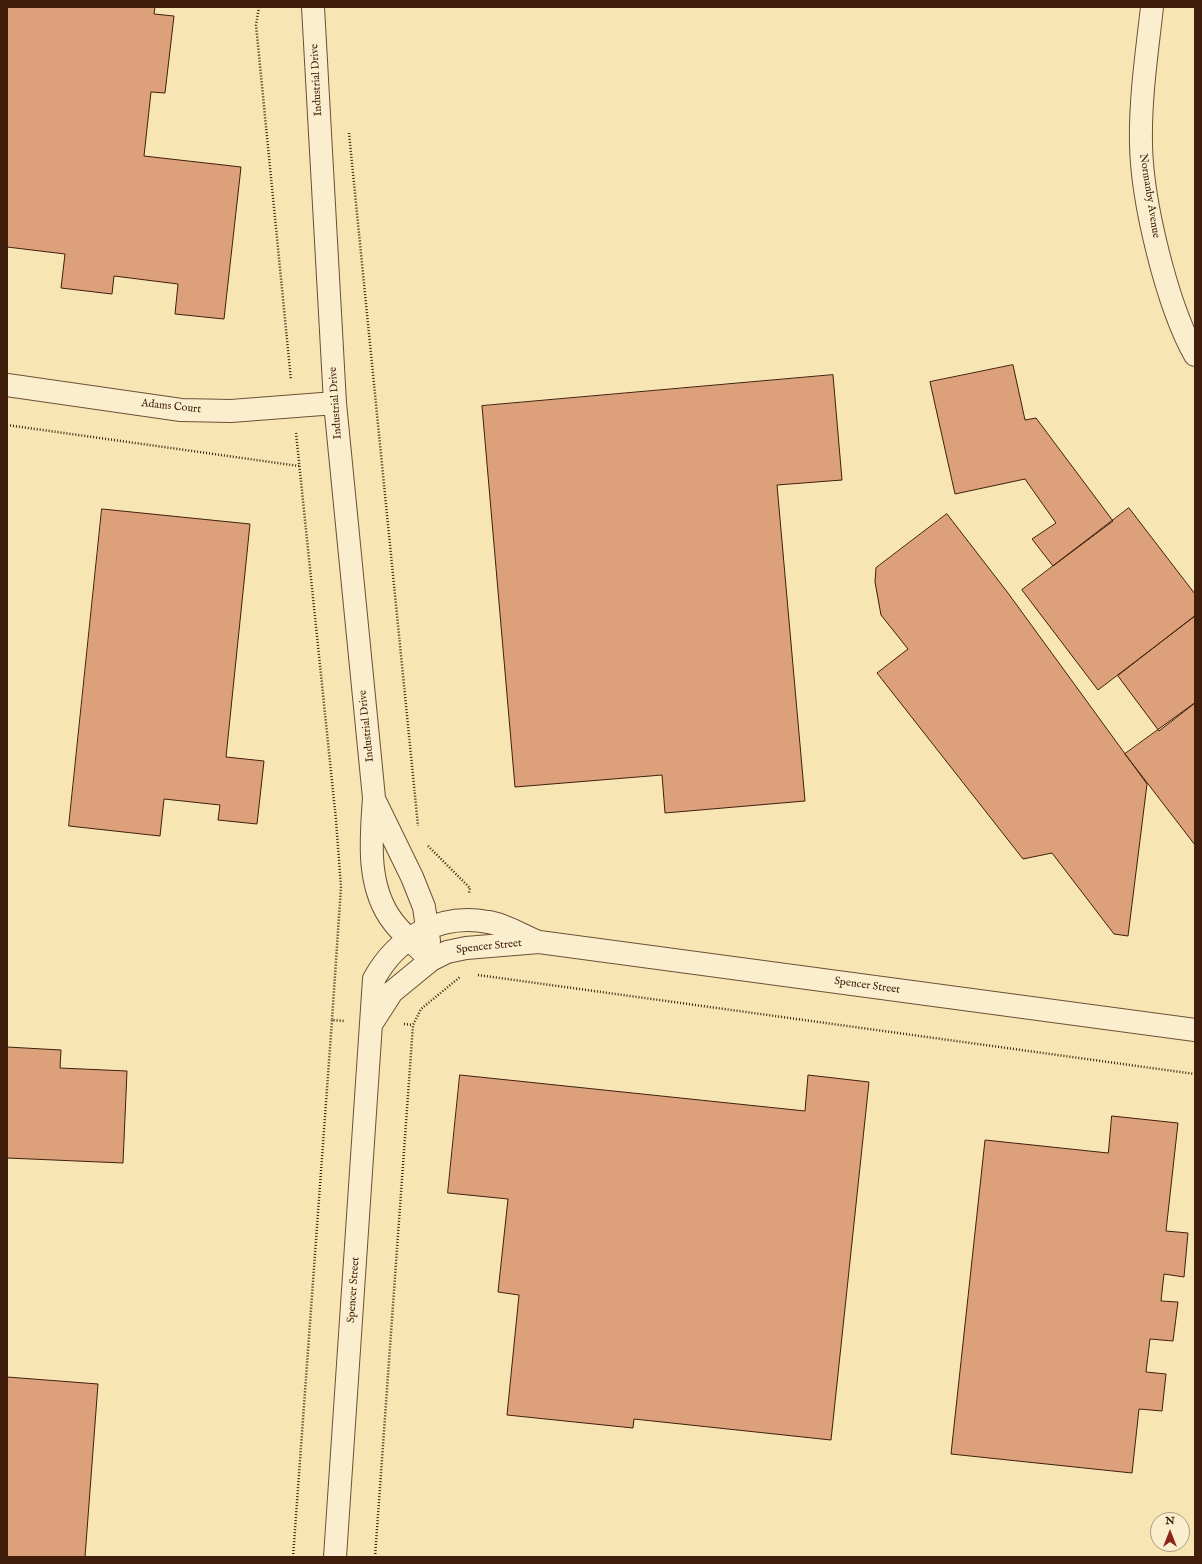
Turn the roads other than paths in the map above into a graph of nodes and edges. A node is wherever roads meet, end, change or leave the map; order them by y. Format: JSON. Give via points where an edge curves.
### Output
{"nodes":[{"id":1,"x":313,"y":7,"type":"edge"},
{"id":2,"x":1152,"y":7,"type":"edge"},
{"id":3,"x":1195,"y":355,"type":"edge"},
{"id":4,"x":7,"y":385,"type":"edge"},
{"id":5,"x":336,"y":403,"type":"junction"},
{"id":6,"x":374,"y":798,"type":"junction"},
{"id":7,"x":418,"y":934,"type":"junction"},
{"id":8,"x":539,"y":942,"type":"junction"},
{"id":9,"x":431,"y":960,"type":"junction"},
{"id":10,"x":372,"y":1023,"type":"junction"},
{"id":11,"x":1195,"y":1030,"type":"edge"},
{"id":12,"x":335,"y":1557,"type":"edge"}],
"edges":[{"from":1,"to":5,"type":"street","name":"Industrial Drive"},
{"from":2,"to":3,"type":"street","name":"Normanby Avenue","via":[[1143,90],[1141,144],[1146,190],[1155,240],[1172,299]]},
{"from":4,"to":5,"type":"street","name":"Adams Court","via":[[181,410],[231,411]]},
{"from":5,"to":6,"type":"street","name":"Industrial Drive"},
{"from":6,"to":7,"type":"street","name":"Industrial Drive","via":[[424,907]]},
{"from":6,"to":7,"type":"street","name":"Industrial Drive","via":[[371,842],[374,876],[383,903],[394,923]]},
{"from":7,"to":8,"type":"street","name":"Spencer Street","via":[[438,923],[466,919],[490,922]]},
{"from":7,"to":9,"type":"street","name":"Industrial Drive"},
{"from":7,"to":10,"type":"street","name":"Spencer Street","via":[[383,962],[374,979]]},
{"from":8,"to":9,"type":"street","name":"Spencer Street","via":[[466,948],[447,952]]},
{"from":8,"to":11,"type":"street","name":"Spencer Street"},
{"from":9,"to":10,"type":"street","name":"Spencer Street","via":[[392,992]]},
{"from":10,"to":12,"type":"street","name":"Spencer Street"}]}
